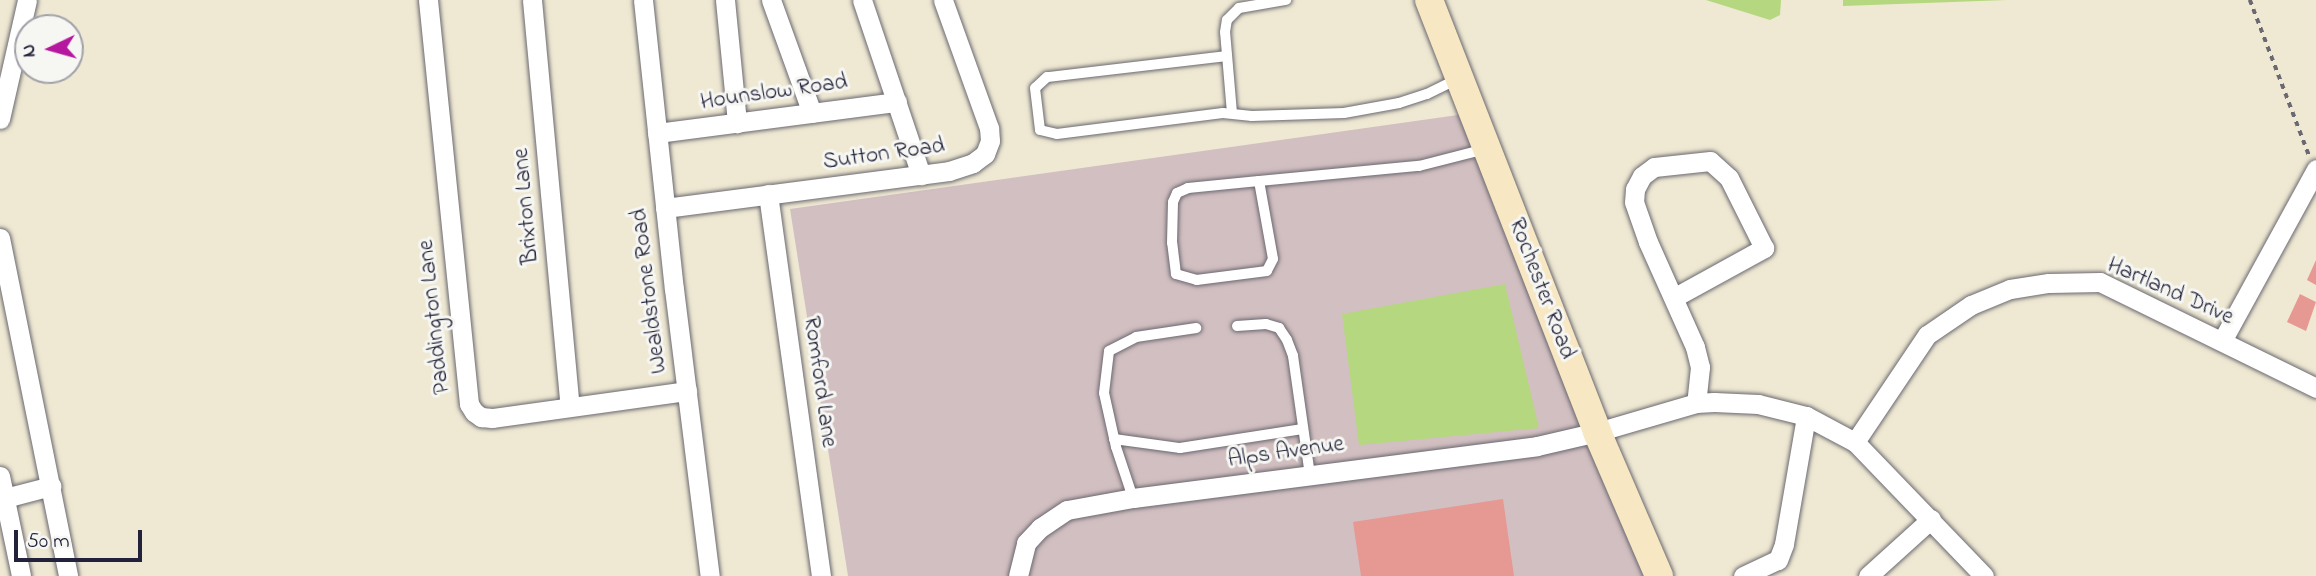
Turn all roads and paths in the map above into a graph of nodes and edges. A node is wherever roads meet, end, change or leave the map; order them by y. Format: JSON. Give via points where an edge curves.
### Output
{"nodes":[{"id":1,"x":27,"y":0,"type":"edge"},
{"id":2,"x":428,"y":0,"type":"edge"},
{"id":3,"x":531,"y":0,"type":"edge"},
{"id":4,"x":643,"y":0,"type":"edge"},
{"id":5,"x":725,"y":0,"type":"edge"},
{"id":6,"x":771,"y":0,"type":"edge"},
{"id":7,"x":862,"y":0,"type":"edge"},
{"id":8,"x":943,"y":0,"type":"edge"},
{"id":9,"x":1286,"y":0,"type":"edge"},
{"id":10,"x":1429,"y":0,"type":"edge"},
{"id":11,"x":2250,"y":0,"type":"edge"},
{"id":12,"x":1227,"y":56,"type":"junction"},
{"id":13,"x":1458,"y":78,"type":"junction"},
{"id":14,"x":897,"y":102,"type":"junction"},
{"id":15,"x":812,"y":113,"type":"junction"},
{"id":16,"x":1232,"y":113,"type":"junction"},
{"id":17,"x":0,"y":119,"type":"edge"},
{"id":18,"x":737,"y":123,"type":"junction"},
{"id":19,"x":657,"y":133,"type":"junction"},
{"id":20,"x":1486,"y":149,"type":"junction"},
{"id":21,"x":2316,"y":169,"type":"edge"},
{"id":22,"x":921,"y":175,"type":"junction"},
{"id":23,"x":1259,"y":181,"type":"junction"},
{"id":24,"x":768,"y":194,"type":"junction"},
{"id":25,"x":665,"y":208,"type":"junction"},
{"id":26,"x":0,"y":238,"type":"edge"},
{"id":27,"x":4,"y":275,"type":"edge"},
{"id":28,"x":1675,"y":297,"type":"junction"},
{"id":29,"x":1237,"y":326,"type":"dead end"},
{"id":30,"x":1196,"y":328,"type":"dead end"},
{"id":31,"x":2221,"y":341,"type":"junction"},
{"id":32,"x":2316,"y":388,"type":"edge"},
{"id":33,"x":687,"y":391,"type":"junction"},
{"id":34,"x":1696,"y":403,"type":"junction"},
{"id":35,"x":570,"y":407,"type":"junction"},
{"id":36,"x":1806,"y":416,"type":"junction"},
{"id":37,"x":1303,"y":429,"type":"junction"},
{"id":38,"x":1597,"y":432,"type":"junction"},
{"id":39,"x":1114,"y":439,"type":"junction"},
{"id":40,"x":1855,"y":442,"type":"junction"},
{"id":41,"x":1310,"y":475,"type":"junction"},
{"id":42,"x":0,"y":476,"type":"edge"},
{"id":43,"x":51,"y":486,"type":"junction"},
{"id":44,"x":5,"y":498,"type":"junction"},
{"id":45,"x":1133,"y":498,"type":"junction"},
{"id":46,"x":1931,"y":519,"type":"junction"},
{"id":47,"x":21,"y":576,"type":"edge"},
{"id":48,"x":68,"y":576,"type":"edge"},
{"id":49,"x":710,"y":576,"type":"edge"},
{"id":50,"x":821,"y":576,"type":"edge"},
{"id":51,"x":1018,"y":576,"type":"edge"},
{"id":52,"x":1659,"y":576,"type":"edge"},
{"id":53,"x":1744,"y":576,"type":"edge"},
{"id":54,"x":1868,"y":576,"type":"edge"},
{"id":55,"x":1984,"y":576,"type":"edge"}],
"edges":[{"from":1,"to":17,"type":"street"},
{"from":2,"to":35,"type":"street","name":"Paddington Lane","via":[[469,404],[481,417],[492,418]]},
{"from":3,"to":35,"type":"street","name":"Brixton Lane"},
{"from":4,"to":19,"type":"street","name":"Wealdstone Road"},
{"from":5,"to":18,"type":"street"},
{"from":6,"to":15,"type":"street"},
{"from":7,"to":14,"type":"street"},
{"from":8,"to":22,"type":"street","name":"Sutton Road","via":[[990,141],[985,154],[961,169]]},
{"from":9,"to":12,"type":"lane","via":[[1249,4],[1232,12],[1225,32]]},
{"from":10,"to":13,"type":"street","name":"Rochester Road"},
{"from":11,"to":21,"type":"path"},
{"from":12,"to":16,"type":"lane"},
{"from":12,"to":16,"type":"lane","via":[[1047,77],[1035,88],[1040,130],[1045,133]]},
{"from":13,"to":16,"type":"lane","via":[[1399,103],[1344,113]]},
{"from":13,"to":20,"type":"street","name":"Rochester Road"},
{"from":14,"to":15,"type":"street","name":"Hounslow Road"},
{"from":14,"to":22,"type":"street"},
{"from":15,"to":18,"type":"street","name":"Hounslow Road"},
{"from":18,"to":19,"type":"street","name":"Hounslow Road"},
{"from":19,"to":25,"type":"street","name":"Wealdstone Road"},
{"from":20,"to":23,"type":"lane","via":[[1419,166]]},
{"from":20,"to":38,"type":"street","name":"Rochester Road"},
{"from":21,"to":31,"type":"street"},
{"from":22,"to":24,"type":"street","name":"Sutton Road"},
{"from":23,"to":23,"type":"lane","via":[[1177,193],[1172,243],[1176,274],[1197,279],[1267,271],[1273,259]]},
{"from":24,"to":25,"type":"street","name":"Sutton Road"},
{"from":24,"to":50,"type":"street","name":"Romford Lane"},
{"from":25,"to":33,"type":"street","name":"Wealdstone Road"},
{"from":26,"to":27,"type":"street"},
{"from":27,"to":43,"type":"street"},
{"from":28,"to":28,"type":"street","via":[[1648,243],[1634,202],[1635,189],[1654,167],[1710,161],[1729,178],[1764,248]]},
{"from":28,"to":34,"type":"street","via":[[1700,367]]},
{"from":29,"to":37,"type":"lane","via":[[1266,324],[1279,328],[1287,340]]},
{"from":30,"to":39,"type":"lane","via":[[1136,337],[1110,351],[1104,393]]},
{"from":31,"to":32,"type":"street","name":"Hartland Drive"},
{"from":31,"to":40,"type":"street","name":"Hartland Drive","via":[[2100,282],[2010,289],[1971,305],[1927,335]]},
{"from":33,"to":35,"type":"street","name":"Paddington Lane"},
{"from":33,"to":49,"type":"street","name":"Wealdstone Road"},
{"from":34,"to":36,"type":"street","name":"Alps Avenue","via":[[1758,404]]},
{"from":34,"to":38,"type":"street","name":"Alps Avenue"},
{"from":36,"to":40,"type":"street","name":"Alps Avenue"},
{"from":36,"to":53,"type":"street","via":[[1778,561]]},
{"from":37,"to":39,"type":"lane","via":[[1180,448]]},
{"from":37,"to":41,"type":"lane"},
{"from":38,"to":41,"type":"street","name":"Alps Avenue","via":[[1537,446]]},
{"from":38,"to":52,"type":"street","name":"Rochester Road"},
{"from":39,"to":45,"type":"lane"},
{"from":40,"to":46,"type":"street","name":"Alps Avenue"},
{"from":41,"to":45,"type":"street","name":"Alps Avenue"},
{"from":42,"to":44,"type":"street"},
{"from":43,"to":44,"type":"street"},
{"from":43,"to":48,"type":"street"},
{"from":44,"to":47,"type":"street"},
{"from":45,"to":51,"type":"street","name":"Alps Avenue","via":[[1067,510],[1053,517],[1026,543]]},
{"from":46,"to":54,"type":"street"},
{"from":46,"to":55,"type":"street","name":"Alps Avenue"}]}
